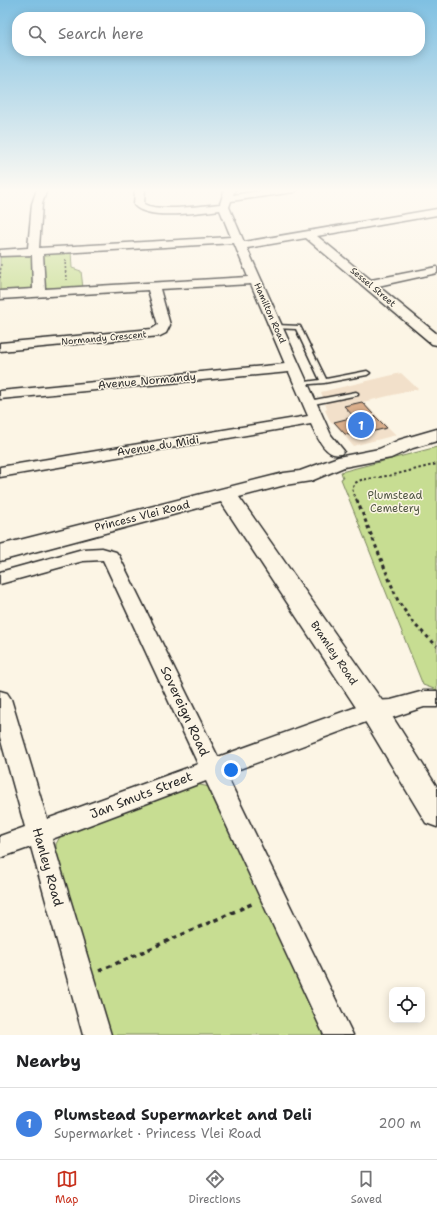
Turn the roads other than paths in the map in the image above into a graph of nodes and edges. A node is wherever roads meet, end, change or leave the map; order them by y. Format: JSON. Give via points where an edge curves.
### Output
{"nodes":[{"id":1,"x":34,"y":237,"type":"edge"},
{"id":2,"x":237,"y":237,"type":"edge"},
{"id":3,"x":283,"y":237,"type":"edge"},
{"id":4,"x":312,"y":237,"type":"edge"},
{"id":5,"x":239,"y":243,"type":"junction"},
{"id":6,"x":35,"y":251,"type":"junction"},
{"id":7,"x":0,"y":253,"type":"edge"},
{"id":8,"x":437,"y":270,"type":"edge"},
{"id":9,"x":255,"y":280,"type":"junction"},
{"id":10,"x":369,"y":284,"type":"junction"},
{"id":11,"x":153,"y":286,"type":"junction"},
{"id":12,"x":39,"y":293,"type":"junction"},
{"id":13,"x":0,"y":295,"type":"edge"},
{"id":14,"x":276,"y":327,"type":"junction"},
{"id":15,"x":437,"y":340,"type":"edge"},
{"id":16,"x":0,"y":347,"type":"edge"},
{"id":17,"x":293,"y":367,"type":"junction"},
{"id":18,"x":367,"y":373,"type":"dead end"},
{"id":19,"x":324,"y":381,"type":"junction"},
{"id":20,"x":300,"y":384,"type":"junction"},
{"id":21,"x":356,"y":394,"type":"dead end"},
{"id":22,"x":0,"y":395,"type":"edge"},
{"id":23,"x":309,"y":403,"type":"junction"},
{"id":24,"x":316,"y":419,"type":"junction"},
{"id":25,"x":437,"y":435,"type":"edge"},
{"id":26,"x":332,"y":454,"type":"junction"},
{"id":27,"x":0,"y":472,"type":"edge"},
{"id":28,"x":227,"y":495,"type":"junction"},
{"id":29,"x":0,"y":553,"type":"edge"},
{"id":30,"x":0,"y":578,"type":"edge"},
{"id":31,"x":0,"y":699,"type":"edge"},
{"id":32,"x":437,"y":699,"type":"edge"},
{"id":33,"x":373,"y":710,"type":"junction"},
{"id":34,"x":212,"y":768,"type":"junction"},
{"id":35,"x":437,"y":813,"type":"edge"},
{"id":36,"x":38,"y":834,"type":"junction"},
{"id":37,"x":0,"y":847,"type":"edge"},
{"id":38,"x":97,"y":1035,"type":"edge"},
{"id":39,"x":339,"y":1035,"type":"edge"}],
"edges":[{"from":1,"to":6,"type":"street"},
{"from":2,"to":5,"type":"street","name":"Hamilton Road"},
{"from":3,"to":5,"type":"street"},
{"from":4,"to":10,"type":"street","name":"Sessel Street"},
{"from":5,"to":6,"type":"street"},
{"from":5,"to":9,"type":"street","name":"Hamilton Road"},
{"from":6,"to":7,"type":"street"},
{"from":6,"to":12,"type":"street","via":[[38,255]]},
{"from":8,"to":10,"type":"street"},
{"from":9,"to":11,"type":"street"},
{"from":9,"to":14,"type":"street","name":"Hamilton Road"},
{"from":10,"to":15,"type":"street","name":"Sessel Street"},
{"from":11,"to":12,"type":"street"},
{"from":11,"to":16,"type":"street","name":"Normandy Crescent","via":[[164,324],[158,332]]},
{"from":12,"to":13,"type":"street"},
{"from":14,"to":17,"type":"street","name":"Hamilton Road"},
{"from":14,"to":19,"type":"lane","via":[[299,328]]},
{"from":17,"to":20,"type":"street","name":"Hamilton Road"},
{"from":17,"to":22,"type":"street","name":"Avenue Normandy"},
{"from":18,"to":19,"type":"lane"},
{"from":19,"to":20,"type":"lane"},
{"from":20,"to":23,"type":"street","name":"Hamilton Road"},
{"from":21,"to":23,"type":"lane"},
{"from":23,"to":24,"type":"street","name":"Hamilton Road"},
{"from":24,"to":26,"type":"street","name":"Hamilton Road"},
{"from":24,"to":27,"type":"street","name":"Avenue du Midi"},
{"from":25,"to":26,"type":"street","name":"Princess Vlei Road","via":[[377,456]]},
{"from":26,"to":28,"type":"street","name":"Princess Vlei Road","via":[[304,476]]},
{"from":28,"to":29,"type":"street","name":"Princess Vlei Road"},
{"from":28,"to":33,"type":"street","name":"Bramley Road"},
{"from":30,"to":34,"type":"street","name":"Sovereign Road","via":[[84,555],[110,556]]},
{"from":31,"to":36,"type":"street","name":"Hanley Road"},
{"from":32,"to":33,"type":"street","name":"Jan Smuts Street","via":[[424,699],[391,709]]},
{"from":33,"to":34,"type":"street","name":"Jan Smuts Street"},
{"from":33,"to":35,"type":"street","name":"Bramley Road"},
{"from":34,"to":36,"type":"street","name":"Jan Smuts Street"},
{"from":34,"to":39,"type":"street","name":"Sovereign Road"},
{"from":36,"to":37,"type":"street","name":"Jan Smuts Street"},
{"from":36,"to":38,"type":"street","name":"Hanley Road"}]}
